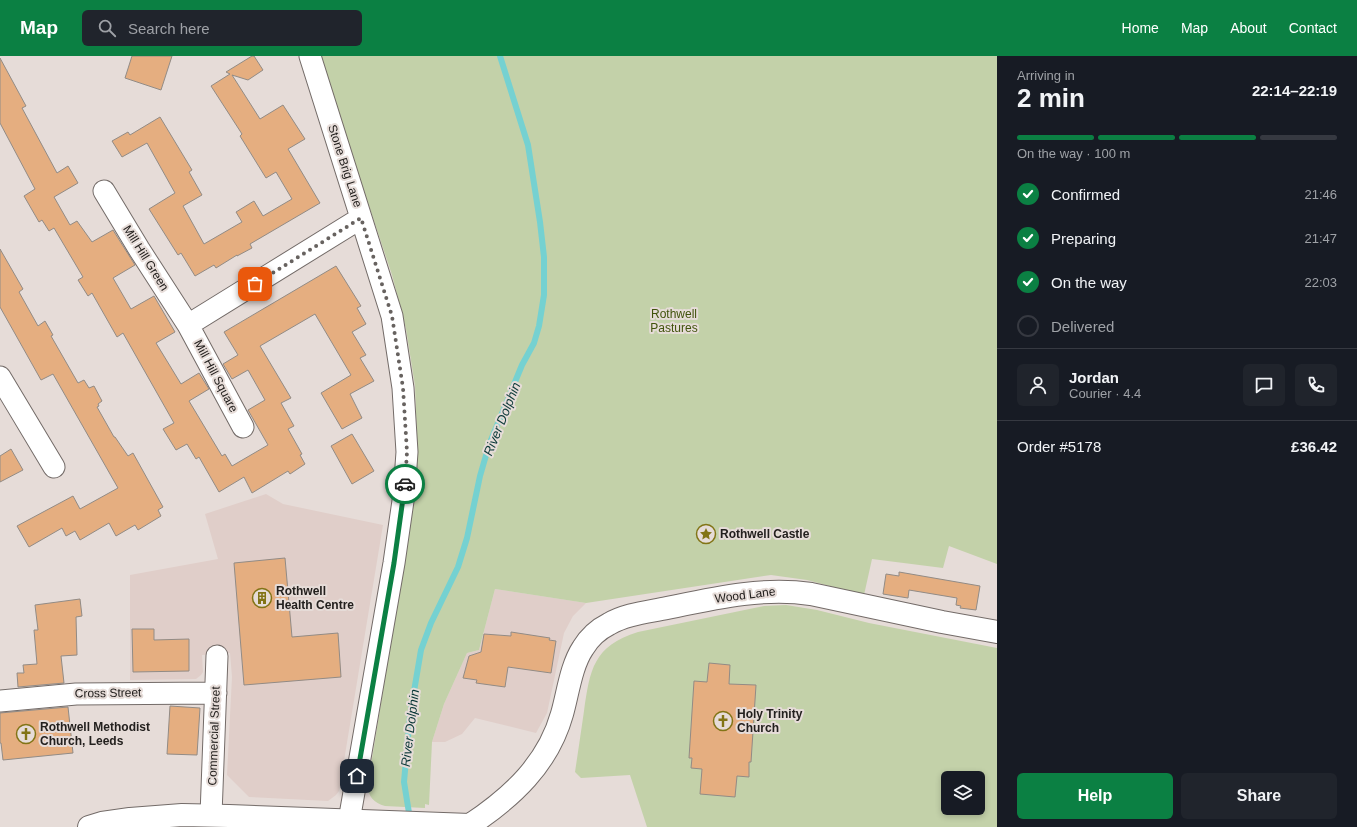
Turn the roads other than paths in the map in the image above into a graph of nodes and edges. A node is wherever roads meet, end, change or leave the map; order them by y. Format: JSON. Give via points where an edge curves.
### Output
{"nodes":[{"id":1,"x":310,"y":56,"type":"edge"},
{"id":2,"x":104,"y":191,"type":"dead end"},
{"id":3,"x":361,"y":218,"type":"junction"},
{"id":4,"x":188,"y":325,"type":"junction"},
{"id":5,"x":0,"y":376,"type":"edge"},
{"id":6,"x":243,"y":427,"type":"dead end"},
{"id":7,"x":54,"y":467,"type":"dead end"},
{"id":8,"x":997,"y":632,"type":"edge"},
{"id":9,"x":217,"y":656,"type":"dead end"},
{"id":10,"x":216,"y":693,"type":"junction"},
{"id":11,"x":0,"y":701,"type":"edge"},
{"id":12,"x":222,"y":819,"type":"edge"},
{"id":13,"x":349,"y":821,"type":"junction"},
{"id":14,"x":470,"y":826,"type":"edge"},
{"id":15,"x":89,"y":827,"type":"edge"}],
"edges":[{"from":1,"to":3,"type":"street","name":"Stone Brig Lane"},
{"from":2,"to":4,"type":"street","name":"Mill Hill Green"},
{"from":3,"to":4,"type":"street"},
{"from":3,"to":13,"type":"street","name":"Stone Brig Lane","via":[[392,316],[403,388],[407,452],[395,555]]},
{"from":4,"to":6,"type":"street","name":"Mill Hill Square"},
{"from":5,"to":7,"type":"street"},
{"from":8,"to":14,"type":"street","name":"Wood Lane","via":[[793,591],[745,594],[633,615],[610,623],[594,634],[582,649],[559,725],[549,748],[536,767],[491,811]]},
{"from":9,"to":10,"type":"street","name":"Commercial Street"},
{"from":10,"to":11,"type":"street","name":"Cross Street","via":[[76,694]]},
{"from":10,"to":12,"type":"street","name":"Commercial Street"},
{"from":12,"to":13,"type":"street"},
{"from":12,"to":15,"type":"street","via":[[182,815],[130,819]]},
{"from":13,"to":14,"type":"street"}]}
